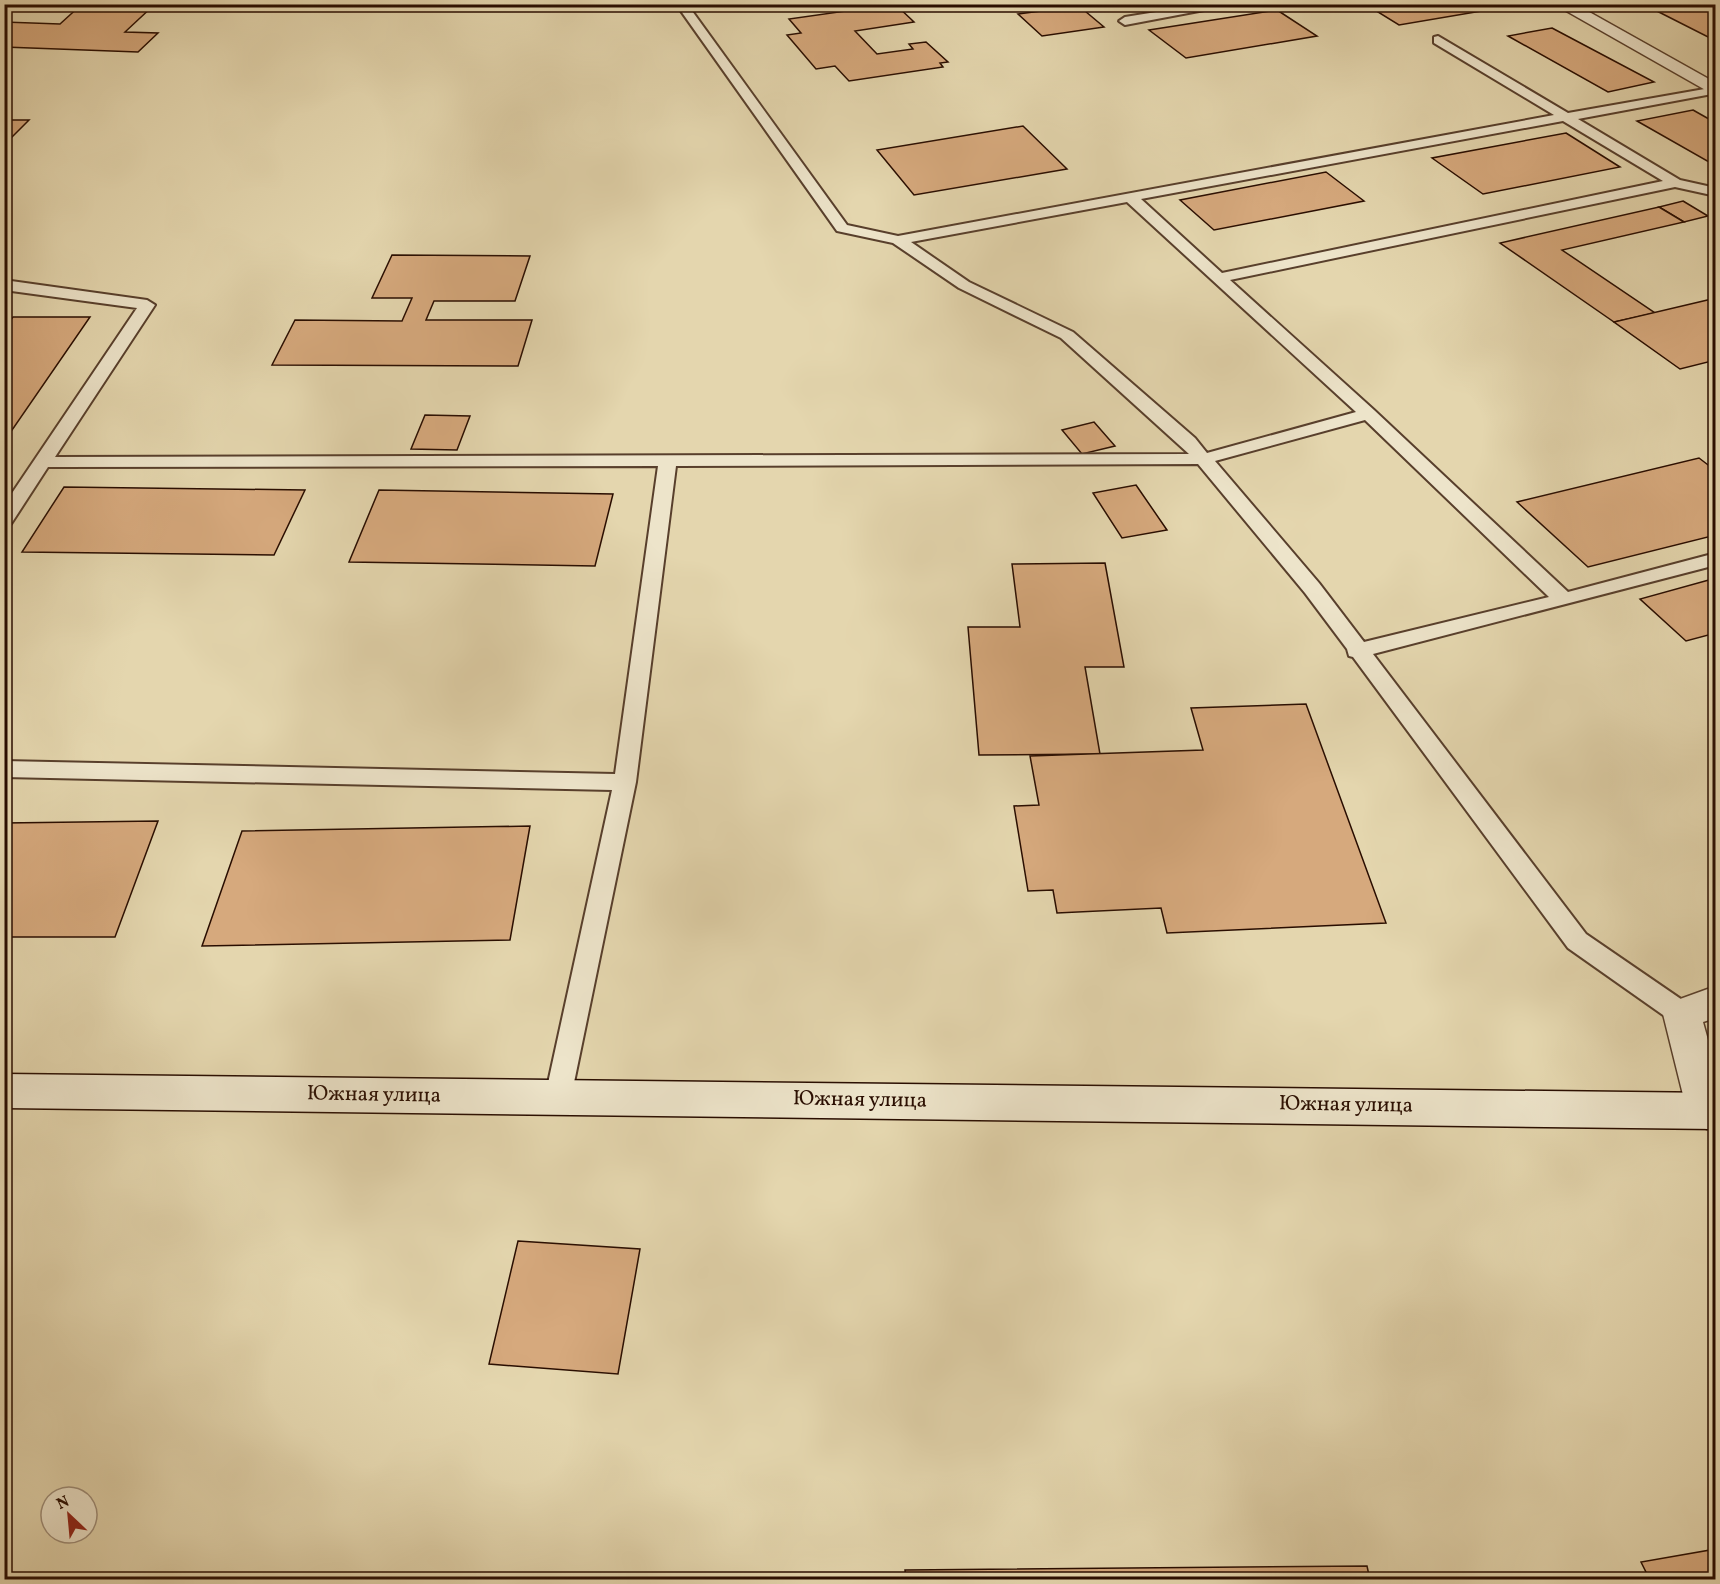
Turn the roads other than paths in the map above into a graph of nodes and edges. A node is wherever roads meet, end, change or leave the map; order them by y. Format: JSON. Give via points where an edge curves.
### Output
{"nodes":[{"id":1,"x":681,"y":4,"type":"edge"},
{"id":2,"x":1231,"y":4,"type":"edge"},
{"id":3,"x":1562,"y":4,"type":"edge"},
{"id":4,"x":1125,"y":21,"type":"dead end"},
{"id":5,"x":1438,"y":40,"type":"dead end"},
{"id":6,"x":1714,"y":91,"type":"edge"},
{"id":7,"x":1567,"y":116,"type":"junction"},
{"id":8,"x":1675,"y":183,"type":"junction"},
{"id":9,"x":1716,"y":192,"type":"edge"},
{"id":10,"x":1130,"y":197,"type":"junction"},
{"id":11,"x":898,"y":240,"type":"junction"},
{"id":12,"x":1218,"y":278,"type":"junction"},
{"id":13,"x":4,"y":285,"type":"edge"},
{"id":14,"x":1368,"y":414,"type":"junction"},
{"id":15,"x":1204,"y":459,"type":"junction"},
{"id":16,"x":668,"y":461,"type":"junction"},
{"id":17,"x":43,"y":462,"type":"junction"},
{"id":18,"x":4,"y":520,"type":"edge"},
{"id":19,"x":1716,"y":559,"type":"edge"},
{"id":20,"x":1564,"y":600,"type":"junction"},
{"id":21,"x":1356,"y":651,"type":"junction"},
{"id":22,"x":4,"y":769,"type":"edge"},
{"id":23,"x":625,"y":782,"type":"junction"},
{"id":24,"x":1699,"y":1008,"type":"edge"},
{"id":25,"x":4,"y":1091,"type":"edge"},
{"id":26,"x":558,"y":1097,"type":"junction"},
{"id":27,"x":1711,"y":1111,"type":"edge"}],
"edges":[{"from":1,"to":11,"type":"lane","via":[[842,228]]},
{"from":2,"to":4,"type":"lane"},
{"from":3,"to":6,"type":"main road"},
{"from":5,"to":7,"type":"lane"},
{"from":6,"to":7,"type":"lane"},
{"from":7,"to":8,"type":"lane"},
{"from":7,"to":10,"type":"lane"},
{"from":8,"to":9,"type":"lane"},
{"from":8,"to":12,"type":"lane"},
{"from":10,"to":11,"type":"lane"},
{"from":10,"to":12,"type":"lane"},
{"from":11,"to":15,"type":"lane","via":[[964,285],[1067,335]]},
{"from":12,"to":14,"type":"lane"},
{"from":13,"to":17,"type":"lane","via":[[147,305]]},
{"from":14,"to":15,"type":"lane"},
{"from":14,"to":20,"type":"lane"},
{"from":15,"to":16,"type":"lane"},
{"from":15,"to":21,"type":"lane","via":[[1312,588]]},
{"from":16,"to":17,"type":"lane"},
{"from":16,"to":23,"type":"lane"},
{"from":17,"to":18,"type":"lane"},
{"from":19,"to":20,"type":"lane"},
{"from":20,"to":21,"type":"lane"},
{"from":21,"to":24,"type":"lane","via":[[1577,941]]},
{"from":22,"to":23,"type":"lane"},
{"from":23,"to":26,"type":"lane"},
{"from":24,"to":27,"type":"main road"},
{"from":25,"to":26,"type":"main road","name":"Южная улица"},
{"from":26,"to":27,"type":"main road","name":"Южная улица"}]}
